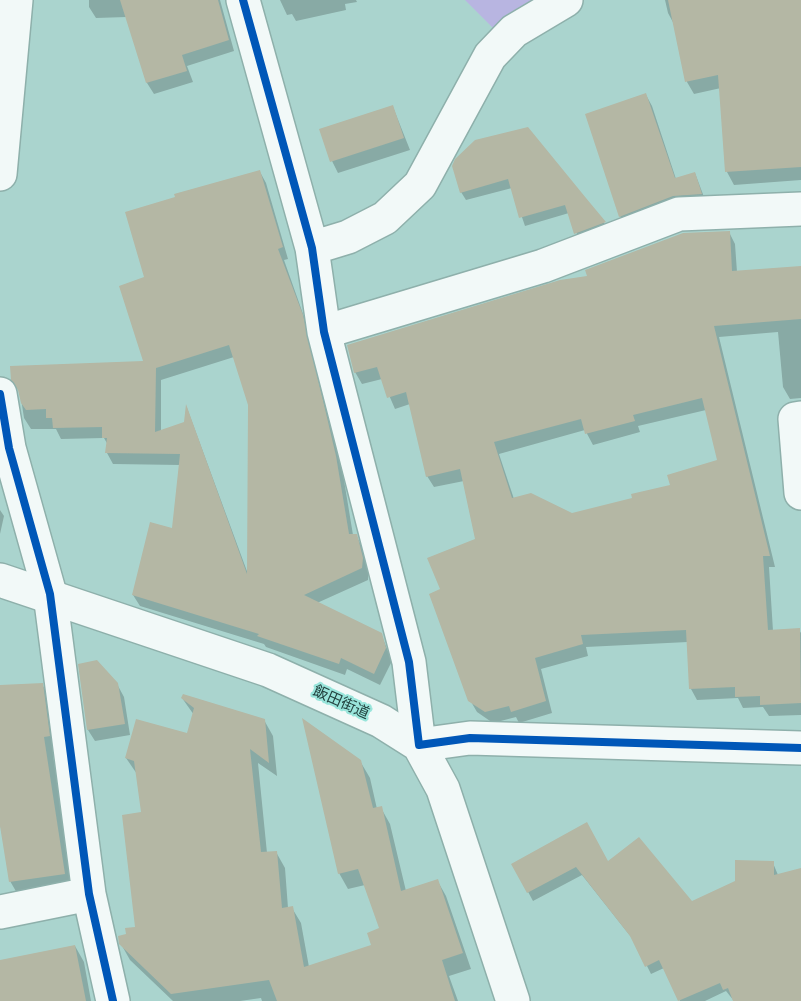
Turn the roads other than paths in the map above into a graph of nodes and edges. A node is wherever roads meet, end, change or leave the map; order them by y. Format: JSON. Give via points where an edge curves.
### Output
{"nodes":[{"id":1,"x":16,"y":0,"type":"edge"},
{"id":2,"x":243,"y":0,"type":"edge"},
{"id":3,"x":566,"y":0,"type":"edge"},
{"id":4,"x":0,"y":174,"type":"edge"},
{"id":5,"x":801,"y":209,"type":"edge"},
{"id":6,"x":312,"y":248,"type":"junction"},
{"id":7,"x":324,"y":332,"type":"junction"},
{"id":8,"x":0,"y":394,"type":"edge"},
{"id":9,"x":801,"y":418,"type":"edge"},
{"id":10,"x":801,"y":493,"type":"edge"},
{"id":11,"x":0,"y":579,"type":"edge"},
{"id":12,"x":50,"y":594,"type":"junction"},
{"id":13,"x":419,"y":745,"type":"junction"},
{"id":14,"x":801,"y":748,"type":"edge"},
{"id":15,"x":89,"y":894,"type":"junction"},
{"id":16,"x":0,"y":912,"type":"edge"},
{"id":17,"x":113,"y":1001,"type":"edge"},
{"id":18,"x":513,"y":1001,"type":"edge"}],
"edges":[{"from":1,"to":4,"type":"street"},
{"from":2,"to":6,"type":"street"},
{"from":3,"to":6,"type":"street","via":[[514,31],[490,56],[420,185],[385,218],[348,237]]},
{"from":5,"to":7,"type":"street","via":[[679,214],[543,266]]},
{"from":6,"to":7,"type":"street"},
{"from":7,"to":13,"type":"street","via":[[409,662]]},
{"from":8,"to":12,"type":"street","via":[[9,448]]},
{"from":9,"to":10,"type":"street","via":[[795,419]]},
{"from":11,"to":12,"type":"street","name":"飯田街道"},
{"from":12,"to":13,"type":"street","name":"飯田街道","via":[[268,670],[381,721]]},
{"from":12,"to":15,"type":"street"},
{"from":13,"to":14,"type":"street","via":[[470,738]]},
{"from":13,"to":18,"type":"street","name":"飯田街道","via":[[443,789]]},
{"from":15,"to":16,"type":"street"},
{"from":15,"to":17,"type":"street"}]}
